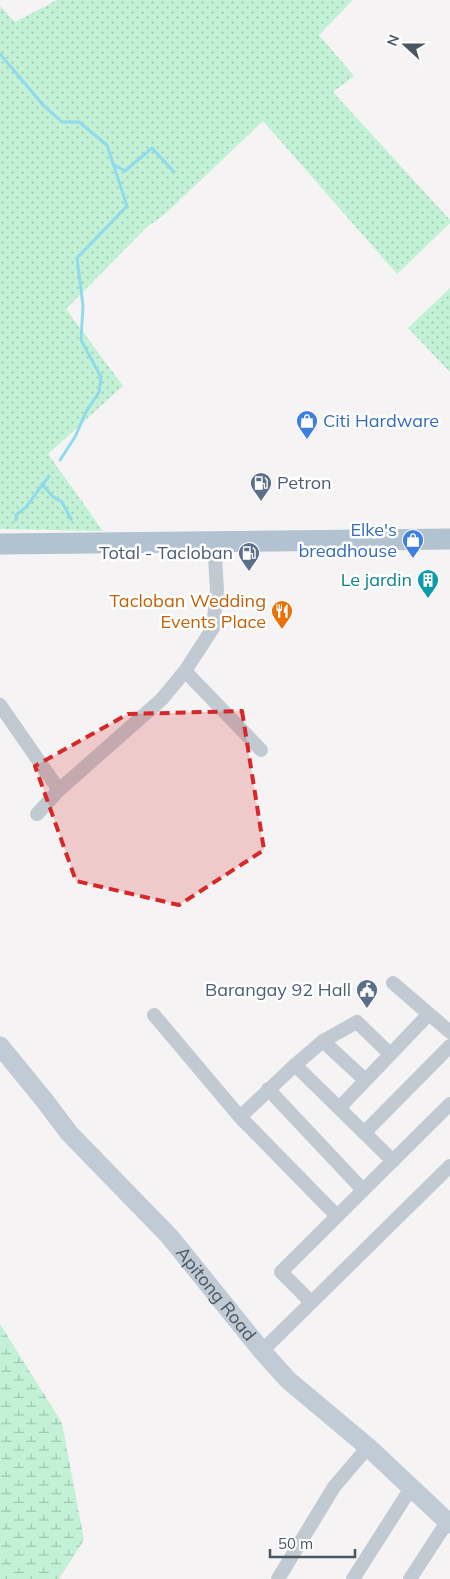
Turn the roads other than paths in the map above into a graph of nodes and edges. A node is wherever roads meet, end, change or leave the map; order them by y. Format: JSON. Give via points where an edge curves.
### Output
{"nodes":[{"id":1,"x":450,"y":540,"type":"edge"},
{"id":2,"x":214,"y":542,"type":"junction"},
{"id":3,"x":0,"y":544,"type":"edge"},
{"id":4,"x":185,"y":671,"type":"junction"},
{"id":5,"x":0,"y":705,"type":"edge"},
{"id":6,"x":261,"y":750,"type":"dead end"},
{"id":7,"x":59,"y":790,"type":"junction"},
{"id":8,"x":37,"y":814,"type":"dead end"},
{"id":9,"x":393,"y":983,"type":"dead end"},
{"id":10,"x":429,"y":1014,"type":"junction"},
{"id":11,"x":154,"y":1015,"type":"dead end"},
{"id":12,"x":450,"y":1032,"type":"edge"},
{"id":13,"x":323,"y":1041,"type":"junction"},
{"id":14,"x":0,"y":1046,"type":"edge"},
{"id":15,"x":450,"y":1046,"type":"edge"},
{"id":16,"x":390,"y":1054,"type":"junction"},
{"id":17,"x":294,"y":1065,"type":"junction"},
{"id":18,"x":365,"y":1080,"type":"junction"},
{"id":19,"x":268,"y":1089,"type":"junction"},
{"id":20,"x":450,"y":1104,"type":"edge"},
{"id":21,"x":338,"y":1108,"type":"junction"},
{"id":22,"x":240,"y":1117,"type":"junction"},
{"id":23,"x":364,"y":1133,"type":"junction"},
{"id":24,"x":393,"y":1161,"type":"junction"},
{"id":25,"x":450,"y":1166,"type":"edge"},
{"id":26,"x":363,"y":1190,"type":"junction"},
{"id":27,"x":337,"y":1216,"type":"junction"},
{"id":28,"x":311,"y":1302,"type":"junction"},
{"id":29,"x":262,"y":1351,"type":"junction"},
{"id":30,"x":368,"y":1447,"type":"junction"},
{"id":31,"x":412,"y":1488,"type":"junction"},
{"id":32,"x":448,"y":1523,"type":"edge"},
{"id":33,"x":278,"y":1579,"type":"edge"},
{"id":34,"x":353,"y":1579,"type":"edge"},
{"id":35,"x":410,"y":1579,"type":"edge"}],
"edges":[{"from":1,"to":2,"type":"main road"},
{"from":2,"to":3,"type":"main road"},
{"from":2,"to":4,"type":"street","via":[[217,590],[213,628]]},
{"from":4,"to":6,"type":"street"},
{"from":4,"to":7,"type":"street","via":[[162,699]]},
{"from":5,"to":7,"type":"street"},
{"from":7,"to":8,"type":"street"},
{"from":9,"to":10,"type":"street"},
{"from":10,"to":12,"type":"street"},
{"from":10,"to":16,"type":"street"},
{"from":11,"to":22,"type":"street"},
{"from":13,"to":16,"type":"street","via":[[357,1022]]},
{"from":13,"to":17,"type":"street"},
{"from":13,"to":18,"type":"street"},
{"from":14,"to":29,"type":"street","name":"Apitong Road","via":[[69,1133],[170,1238]]},
{"from":15,"to":23,"type":"street"},
{"from":16,"to":18,"type":"street"},
{"from":17,"to":19,"type":"street"},
{"from":17,"to":21,"type":"street"},
{"from":18,"to":21,"type":"street"},
{"from":19,"to":22,"type":"street"},
{"from":19,"to":26,"type":"street"},
{"from":20,"to":24,"type":"street"},
{"from":21,"to":23,"type":"street"},
{"from":22,"to":27,"type":"street"},
{"from":23,"to":24,"type":"street"},
{"from":24,"to":26,"type":"street"},
{"from":25,"to":28,"type":"street"},
{"from":26,"to":27,"type":"street"},
{"from":27,"to":28,"type":"street","via":[[281,1272]]},
{"from":28,"to":29,"type":"street"},
{"from":29,"to":30,"type":"street","name":"Apitong Road","via":[[288,1380]]},
{"from":30,"to":31,"type":"street","name":"Apitong Road"},
{"from":30,"to":33,"type":"street","via":[[334,1487]]},
{"from":31,"to":32,"type":"street","name":"Apitong Road"},
{"from":31,"to":34,"type":"street"},
{"from":32,"to":35,"type":"street"}]}
